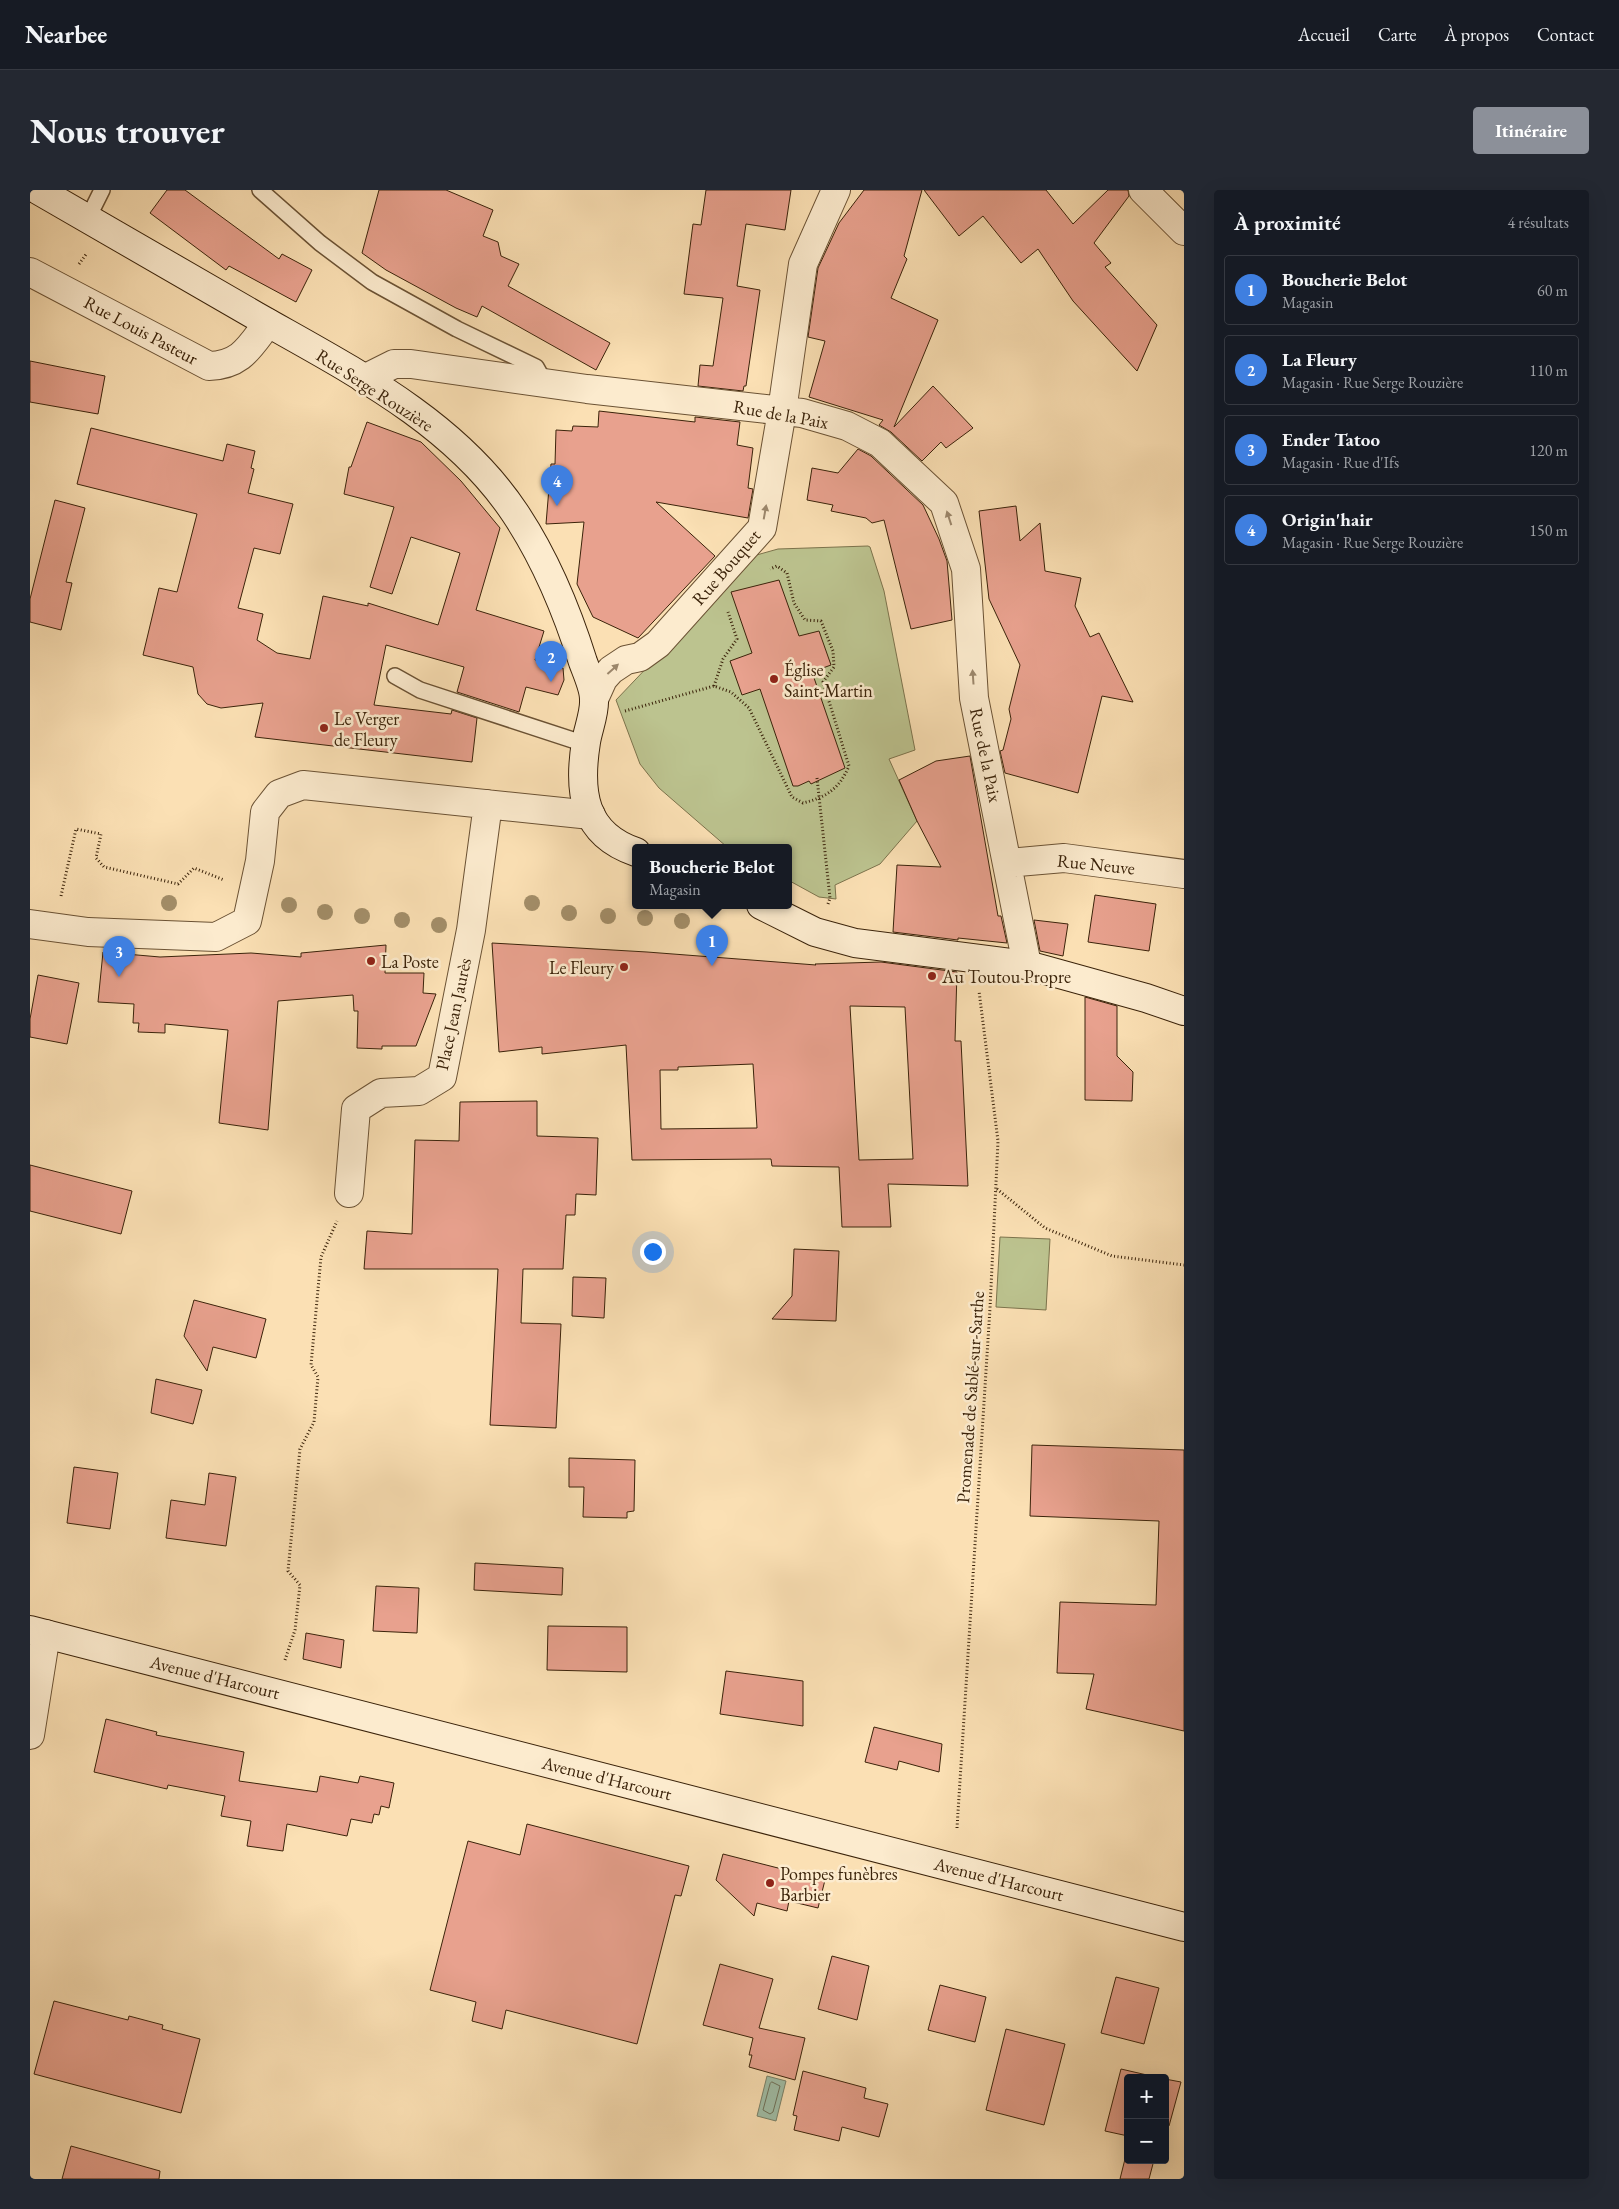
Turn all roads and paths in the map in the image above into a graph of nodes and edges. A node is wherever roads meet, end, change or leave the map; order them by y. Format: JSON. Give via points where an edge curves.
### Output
{"nodes":[{"id":1,"x":38,"y":190,"type":"edge"},
{"id":2,"x":102,"y":190,"type":"edge"},
{"id":3,"x":260,"y":190,"type":"edge"},
{"id":4,"x":836,"y":190,"type":"edge"},
{"id":5,"x":1143,"y":190,"type":"edge"},
{"id":6,"x":88,"y":218,"type":"junction"},
{"id":7,"x":1184,"y":231,"type":"edge"},
{"id":8,"x":30,"y":272,"type":"edge"},
{"id":9,"x":268,"y":323,"type":"junction"},
{"id":10,"x":364,"y":378,"type":"junction"},
{"id":11,"x":545,"y":383,"type":"junction"},
{"id":12,"x":782,"y":411,"type":"junction"},
{"id":13,"x":762,"y":571,"type":"dead end"},
{"id":14,"x":726,"y":607,"type":"dead end"},
{"id":15,"x":395,"y":676,"type":"dead end"},
{"id":16,"x":714,"y":686,"type":"junction"},
{"id":17,"x":594,"y":699,"type":"junction"},
{"id":18,"x":620,"y":713,"type":"dead end"},
{"id":19,"x":586,"y":744,"type":"junction"},
{"id":20,"x":816,"y":778,"type":"dead end"},
{"id":21,"x":818,"y":800,"type":"junction"},
{"id":22,"x":488,"y":804,"type":"junction"},
{"id":23,"x":591,"y":815,"type":"junction"},
{"id":24,"x":632,"y":850,"type":"edge"},
{"id":25,"x":1008,"y":862,"type":"junction"},
{"id":26,"x":1184,"y":874,"type":"edge"},
{"id":27,"x":227,"y":882,"type":"dead end"},
{"id":28,"x":60,"y":900,"type":"dead end"},
{"id":29,"x":769,"y":909,"type":"edge"},
{"id":30,"x":826,"y":912,"type":"dead end"},
{"id":31,"x":30,"y":924,"type":"edge"},
{"id":32,"x":1027,"y":965,"type":"junction"},
{"id":33,"x":978,"y":984,"type":"dead end"},
{"id":34,"x":1184,"y":1011,"type":"edge"},
{"id":35,"x":996,"y":1189,"type":"junction"},
{"id":36,"x":349,"y":1193,"type":"joint"},
{"id":37,"x":1184,"y":1265,"type":"edge"},
{"id":38,"x":38,"y":1632,"type":"edge"},
{"id":39,"x":285,"y":1660,"type":"dead end"},
{"id":40,"x":30,"y":1735,"type":"edge"},
{"id":41,"x":957,"y":1828,"type":"dead end"},
{"id":42,"x":1184,"y":1927,"type":"edge"}],
"edges":[{"from":1,"to":6,"type":"street","name":"Rue Serge Rouzière"},
{"from":2,"to":6,"type":"lane"},
{"from":3,"to":11,"type":"lane","via":[[320,243],[372,282],[457,329],[536,367]]},
{"from":4,"to":12,"type":"street","name":"Rue Bouquet","via":[[803,264]]},
{"from":5,"to":7,"type":"street"},
{"from":6,"to":9,"type":"street","name":"Rue Serge Rouzière"},
{"from":8,"to":9,"type":"street","name":"Rue Louis Pasteur","via":[[209,366],[239,359]]},
{"from":9,"to":10,"type":"street","name":"Rue Serge Rouzière"},
{"from":10,"to":11,"type":"street","name":"Rue de la Paix","via":[[394,364],[411,364]]},
{"from":10,"to":17,"type":"street","name":"Rue Serge Rouzière","via":[[402,403],[467,455],[515,513],[564,610]]},
{"from":11,"to":12,"type":"street","name":"Rue de la Paix"},
{"from":17,"to":12,"type":"street","name":"Rue Bouquet","one_way":true,"via":[[611,670],[658,644],[762,528]]},
{"from":25,"to":12,"type":"street","name":"Rue de la Paix","one_way":true,"via":[[974,698],[966,569],[944,503],[880,443],[847,426],[802,413]]},
{"from":13,"to":21,"type":"path","via":[[777,566],[786,573],[794,603],[805,620],[820,621],[833,651],[834,667],[823,682],[850,766],[842,783]]},
{"from":14,"to":16,"type":"path","via":[[736,639],[723,659]]},
{"from":15,"to":19,"type":"lane","via":[[420,690]]},
{"from":16,"to":18,"type":"path"},
{"from":16,"to":21,"type":"path","via":[[731,692],[749,708],[792,797],[803,803]]},
{"from":17,"to":19,"type":"street"},
{"from":19,"to":23,"type":"street","via":[[582,790]]},
{"from":20,"to":21,"type":"path"},
{"from":21,"to":30,"type":"path","via":[[830,898]]},
{"from":22,"to":23,"type":"street"},
{"from":22,"to":31,"type":"street","via":[[303,785],[279,794],[265,812],[260,861],[247,921],[216,937],[88,932]]},
{"from":22,"to":36,"type":"street","name":"Place Jean Jaurès","via":[[471,930],[442,1077],[419,1091],[381,1092],[356,1109]]},
{"from":23,"to":24,"type":"street","via":[[609,840]]},
{"from":25,"to":26,"type":"street","name":"Rue Neuve","via":[[1064,858]]},
{"from":25,"to":32,"type":"street","name":"Rue de la Paix"},
{"from":27,"to":28,"type":"path","via":[[194,868],[178,884],[104,867],[96,858],[101,834],[76,829]]},
{"from":29,"to":32,"type":"street","via":[[815,932],[855,943]]},
{"from":32,"to":34,"type":"street"},
{"from":33,"to":35,"type":"path","name":"Promenade de Sablé-sur-Sarthe","via":[[998,1141]]},
{"from":35,"to":37,"type":"path","via":[[1045,1228],[1112,1256]]},
{"from":35,"to":41,"type":"path","name":"Promenade de Sablé-sur-Sarthe"},
{"from":36,"to":39,"type":"path","via":[[321,1257],[311,1365],[318,1377],[314,1422],[300,1449],[288,1571],[300,1585],[294,1630]]},
{"from":38,"to":40,"type":"street"},
{"from":38,"to":42,"type":"street","name":"Avenue d'Harcourt"}]}
